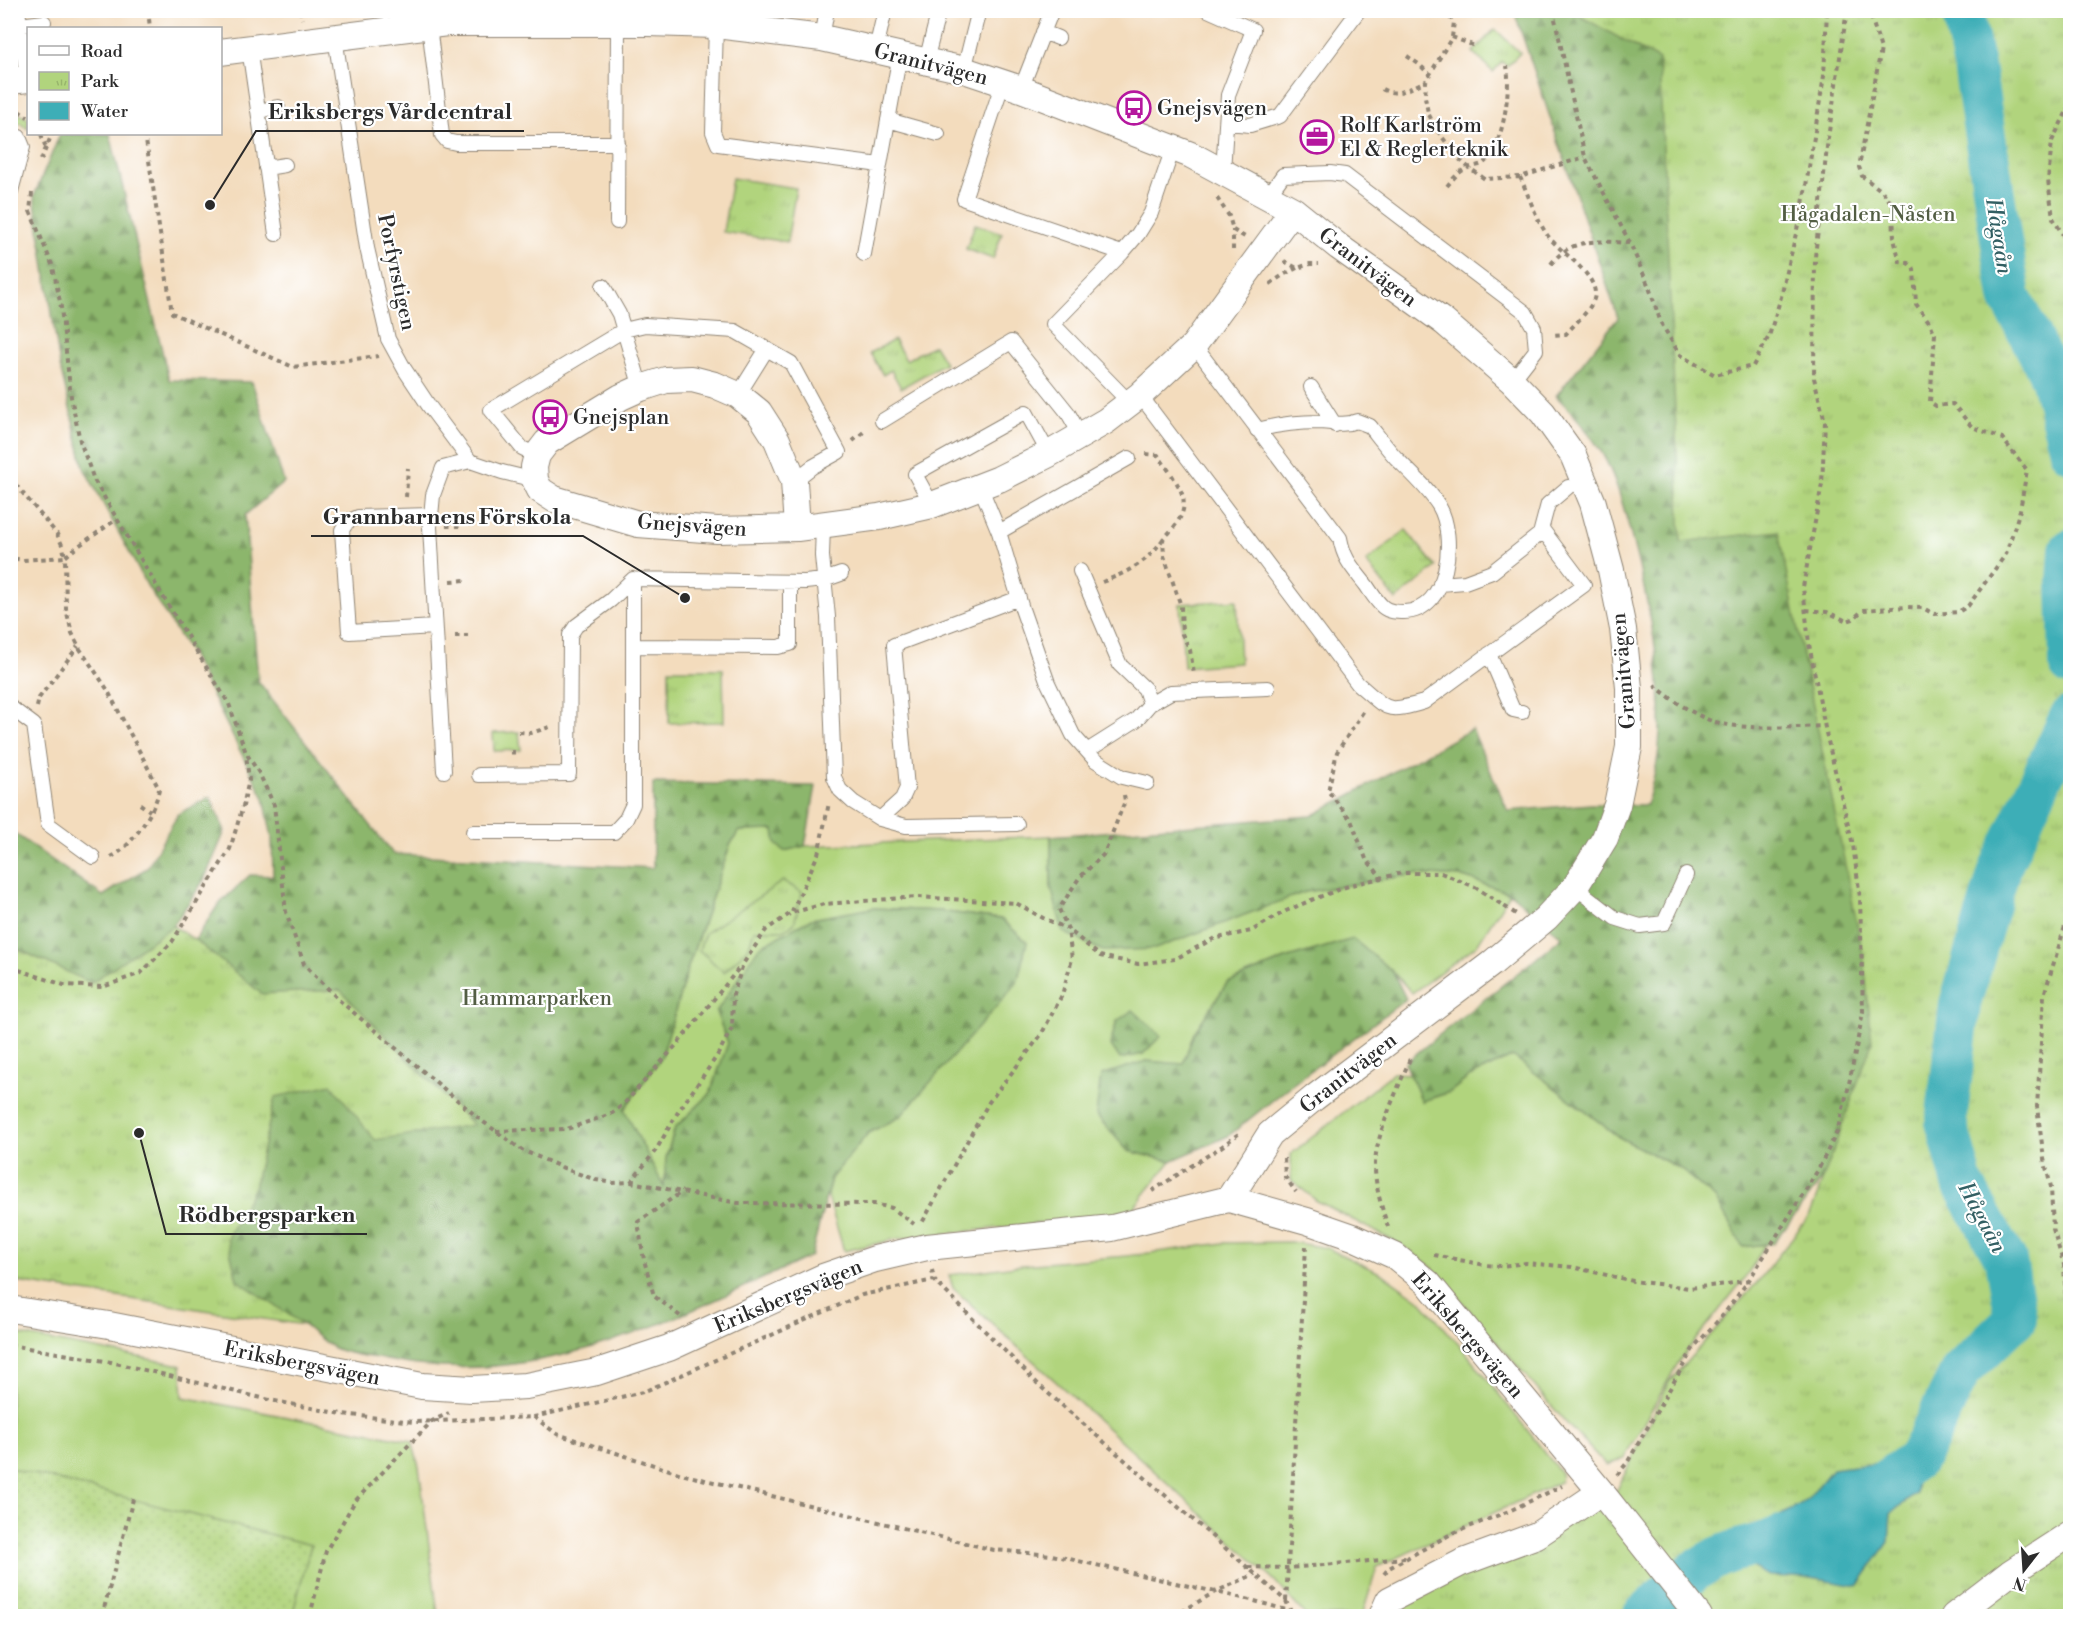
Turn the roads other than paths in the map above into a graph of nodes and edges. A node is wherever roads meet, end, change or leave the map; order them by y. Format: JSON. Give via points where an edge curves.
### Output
{"nodes":[{"id":1,"x":18,"y":10,"type":"edge"},
{"id":2,"x":826,"y":10,"type":"edge"},
{"id":3,"x":885,"y":10,"type":"edge"},
{"id":4,"x":939,"y":10,"type":"edge"},
{"id":5,"x":1052,"y":10,"type":"edge"},
{"id":6,"x":1208,"y":10,"type":"edge"},
{"id":7,"x":1359,"y":10,"type":"edge"},
{"id":8,"x":974,"y":12,"type":"edge"},
{"id":9,"x":491,"y":16,"type":"edge"},
{"id":10,"x":589,"y":16,"type":"edge"},
{"id":11,"x":649,"y":16,"type":"edge"},
{"id":12,"x":730,"y":21,"type":"edge"},
{"id":13,"x":44,"y":22,"type":"dead end"},
{"id":14,"x":618,"y":22,"type":"junction"},
{"id":15,"x":20,"y":25,"type":"junction"},
{"id":16,"x":429,"y":25,"type":"junction"},
{"id":17,"x":1043,"y":32,"type":"junction"},
{"id":18,"x":335,"y":37,"type":"junction"},
{"id":19,"x":822,"y":38,"type":"junction"},
{"id":20,"x":1058,"y":38,"type":"dead end"},
{"id":21,"x":249,"y":48,"type":"junction"},
{"id":22,"x":222,"y":52,"type":"edge"},
{"id":23,"x":888,"y":52,"type":"junction"},
{"id":24,"x":926,"y":61,"type":"junction"},
{"id":25,"x":964,"y":70,"type":"junction"},
{"id":26,"x":22,"y":80,"type":"edge"},
{"id":27,"x":1012,"y":86,"type":"junction"},
{"id":28,"x":278,"y":107,"type":"dead end"},
{"id":29,"x":258,"y":111,"type":"junction"},
{"id":30,"x":1223,"y":114,"type":"junction"},
{"id":31,"x":888,"y":120,"type":"junction"},
{"id":32,"x":938,"y":134,"type":"dead end"},
{"id":33,"x":10,"y":136,"type":"edge"},
{"id":34,"x":618,"y":143,"type":"junction"},
{"id":35,"x":1173,"y":148,"type":"junction"},
{"id":36,"x":285,"y":165,"type":"dead end"},
{"id":37,"x":880,"y":165,"type":"junction"},
{"id":38,"x":266,"y":168,"type":"junction"},
{"id":39,"x":1223,"y":171,"type":"junction"},
{"id":40,"x":10,"y":195,"type":"edge"},
{"id":41,"x":1268,"y":196,"type":"junction"},
{"id":42,"x":1293,"y":210,"type":"junction"},
{"id":43,"x":617,"y":222,"type":"dead end"},
{"id":44,"x":276,"y":234,"type":"dead end"},
{"id":45,"x":1122,"y":253,"type":"junction"},
{"id":46,"x":864,"y":254,"type":"dead end"},
{"id":47,"x":603,"y":286,"type":"dead end"},
{"id":48,"x":624,"y":330,"type":"junction"},
{"id":49,"x":1194,"y":345,"type":"junction"},
{"id":50,"x":765,"y":348,"type":"junction"},
{"id":51,"x":1512,"y":381,"type":"junction"},
{"id":52,"x":1311,"y":387,"type":"dead end"},
{"id":53,"x":641,"y":388,"type":"junction"},
{"id":54,"x":738,"y":394,"type":"junction"},
{"id":55,"x":1135,"y":399,"type":"junction"},
{"id":56,"x":882,"y":421,"type":"dead end"},
{"id":57,"x":1335,"y":425,"type":"junction"},
{"id":58,"x":1257,"y":430,"type":"junction"},
{"id":59,"x":1081,"y":436,"type":"junction"},
{"id":60,"x":1050,"y":454,"type":"junction"},
{"id":61,"x":1129,"y":458,"type":"road end"},
{"id":62,"x":470,"y":461,"type":"junction"},
{"id":63,"x":536,"y":467,"type":"junction"},
{"id":64,"x":794,"y":481,"type":"junction"},
{"id":65,"x":980,"y":486,"type":"junction"},
{"id":66,"x":1568,"y":487,"type":"dead end"},
{"id":67,"x":932,"y":505,"type":"junction"},
{"id":68,"x":431,"y":515,"type":"junction"},
{"id":69,"x":823,"y":525,"type":"junction"},
{"id":70,"x":797,"y":528,"type":"junction"},
{"id":71,"x":1542,"y":528,"type":"junction"},
{"id":72,"x":999,"y":532,"type":"junction"},
{"id":73,"x":1080,"y":571,"type":"dead end"},
{"id":74,"x":842,"y":574,"type":"dead end"},
{"id":75,"x":633,"y":579,"type":"junction"},
{"id":76,"x":824,"y":579,"type":"junction"},
{"id":77,"x":790,"y":582,"type":"junction"},
{"id":78,"x":1440,"y":584,"type":"junction"},
{"id":79,"x":1019,"y":598,"type":"junction"},
{"id":80,"x":435,"y":627,"type":"junction"},
{"id":81,"x":633,"y":646,"type":"junction"},
{"id":82,"x":1489,"y":654,"type":"junction"},
{"id":83,"x":1268,"y":688,"type":"dead end"},
{"id":84,"x":1150,"y":704,"type":"junction"},
{"id":85,"x":10,"y":707,"type":"edge"},
{"id":86,"x":1522,"y":712,"type":"dead end"},
{"id":87,"x":1087,"y":750,"type":"junction"},
{"id":88,"x":444,"y":771,"type":"dead end"},
{"id":89,"x":479,"y":775,"type":"dead end"},
{"id":90,"x":1147,"y":783,"type":"dead end"},
{"id":91,"x":880,"y":819,"type":"junction"},
{"id":92,"x":1017,"y":824,"type":"dead end"},
{"id":93,"x":473,"y":832,"type":"dead end"},
{"id":94,"x":93,"y":857,"type":"road end"},
{"id":95,"x":1686,"y":874,"type":"dead end"},
{"id":96,"x":1575,"y":887,"type":"junction"},
{"id":97,"x":1229,"y":1199,"type":"junction"},
{"id":98,"x":10,"y":1309,"type":"edge"},
{"id":99,"x":1601,"y":1492,"type":"junction"},
{"id":100,"x":2070,"y":1534,"type":"edge"},
{"id":101,"x":1695,"y":1611,"type":"edge"},
{"id":102,"x":1382,"y":1617,"type":"edge"},
{"id":103,"x":1954,"y":1617,"type":"edge"}],
"edges":[{"from":1,"to":15,"type":"lane"},
{"from":2,"to":19,"type":"lane"},
{"from":3,"to":23,"type":"lane"},
{"from":4,"to":24,"type":"lane"},
{"from":5,"to":17,"type":"lane"},
{"from":6,"to":30,"type":"lane","via":[[1252,30]]},
{"from":7,"to":30,"type":"lane","via":[[1280,116],[1250,125]]},
{"from":8,"to":25,"type":"lane"},
{"from":9,"to":10,"type":"street","name":"Granitvägen"},
{"from":9,"to":16,"type":"street","name":"Granitvägen"},
{"from":10,"to":14,"type":"street","name":"Granitvägen"},
{"from":11,"to":12,"type":"street","name":"Granitvägen"},
{"from":11,"to":14,"type":"street","name":"Granitvägen"},
{"from":12,"to":19,"type":"street","name":"Granitvägen"},
{"from":12,"to":37,"type":"lane","via":[[713,132],[718,144]]},
{"from":13,"to":15,"type":"lane"},
{"from":14,"to":34,"type":"lane"},
{"from":15,"to":26,"type":"lane"},
{"from":16,"to":18,"type":"street","name":"Granitvägen"},
{"from":16,"to":34,"type":"lane","via":[[442,135],[447,141]]},
{"from":17,"to":20,"type":"lane"},
{"from":17,"to":27,"type":"lane"},
{"from":18,"to":21,"type":"street","name":"Granitvägen"},
{"from":18,"to":62,"type":"lane","name":"Porfyrstigen","via":[[367,248],[388,339],[429,406]]},
{"from":19,"to":23,"type":"street","name":"Granitvägen"},
{"from":21,"to":22,"type":"street","name":"Granitvägen"},
{"from":21,"to":29,"type":"lane"},
{"from":23,"to":24,"type":"street","name":"Granitvägen"},
{"from":23,"to":31,"type":"lane"},
{"from":24,"to":25,"type":"street","name":"Granitvägen"},
{"from":25,"to":27,"type":"street","name":"Granitvägen"},
{"from":27,"to":35,"type":"street","name":"Granitvägen"},
{"from":27,"to":45,"type":"lane","via":[[964,200]]},
{"from":28,"to":29,"type":"lane"},
{"from":29,"to":38,"type":"lane"},
{"from":30,"to":39,"type":"lane"},
{"from":31,"to":32,"type":"lane"},
{"from":31,"to":37,"type":"lane"},
{"from":33,"to":40,"type":"lane","via":[[19,137],[23,147]]},
{"from":34,"to":43,"type":"lane"},
{"from":35,"to":39,"type":"street","name":"Granitvägen"},
{"from":35,"to":45,"type":"lane","via":[[1151,213]]},
{"from":36,"to":38,"type":"lane"},
{"from":37,"to":46,"type":"lane"},
{"from":38,"to":44,"type":"lane"},
{"from":39,"to":41,"type":"street","name":"Granitvägen"},
{"from":41,"to":42,"type":"street","name":"Granitvägen"},
{"from":41,"to":51,"type":"lane","via":[[1283,175],[1345,175],[1525,312],[1534,328],[1536,350]]},
{"from":42,"to":49,"type":"street","name":"Gnejsvägen"},
{"from":42,"to":51,"type":"street","name":"Granitvägen","via":[[1444,322]]},
{"from":45,"to":55,"type":"lane","via":[[1053,324]]},
{"from":47,"to":48,"type":"lane"},
{"from":48,"to":50,"type":"lane","via":[[645,325],[735,331]]},
{"from":48,"to":53,"type":"lane"},
{"from":48,"to":63,"type":"lane","via":[[491,410]]},
{"from":49,"to":55,"type":"street","name":"Gnejsvägen"},
{"from":49,"to":58,"type":"lane"},
{"from":50,"to":54,"type":"lane"},
{"from":50,"to":64,"type":"lane","via":[[791,363],[839,452]]},
{"from":51,"to":96,"type":"street","name":"Granitvägen","via":[[1544,413],[1573,455],[1593,503],[1623,629],[1629,747],[1617,805],[1605,838]]},
{"from":52,"to":57,"type":"lane"},
{"from":53,"to":54,"type":"street","via":[[666,380],[692,379]]},
{"from":53,"to":63,"type":"street","via":[[547,442]]},
{"from":54,"to":64,"type":"street","via":[[759,412],[777,440]]},
{"from":55,"to":59,"type":"street","name":"Gnejsvägen"},
{"from":55,"to":82,"type":"lane","via":[[1358,684],[1387,708],[1399,710],[1424,702]]},
{"from":56,"to":59,"type":"lane","via":[[1011,342],[1068,413]]},
{"from":57,"to":58,"type":"lane","via":[[1300,423]]},
{"from":57,"to":78,"type":"lane","via":[[1357,421],[1370,426],[1439,506],[1449,539]]},
{"from":58,"to":78,"type":"lane","via":[[1340,538],[1343,555],[1383,607],[1411,612],[1426,603]]},
{"from":59,"to":60,"type":"street","name":"Gnejsvägen"},
{"from":60,"to":65,"type":"street","name":"Gnejsvägen"},
{"from":60,"to":67,"type":"lane","via":[[1026,412],[915,474]]},
{"from":61,"to":72,"type":"lane"},
{"from":62,"to":63,"type":"lane","via":[[502,472]]},
{"from":62,"to":68,"type":"lane","via":[[443,468],[433,495]]},
{"from":63,"to":70,"type":"street","name":"Gnejsvägen","via":[[540,490],[554,499],[638,524],[717,530]]},
{"from":64,"to":70,"type":"street"},
{"from":65,"to":67,"type":"street","name":"Gnejsvägen"},
{"from":65,"to":72,"type":"lane"},
{"from":66,"to":71,"type":"lane","via":[[1548,504]]},
{"from":67,"to":69,"type":"street","name":"Gnejsvägen","via":[[879,518]]},
{"from":68,"to":80,"type":"lane"},
{"from":68,"to":80,"type":"lane","via":[[358,517],[342,530],[349,632]]},
{"from":69,"to":70,"type":"street","name":"Gnejsvägen"},
{"from":69,"to":76,"type":"lane"},
{"from":71,"to":78,"type":"lane","via":[[1540,534],[1491,572],[1465,582]]},
{"from":71,"to":82,"type":"lane","via":[[1584,585]]},
{"from":72,"to":79,"type":"lane"},
{"from":73,"to":84,"type":"lane","via":[[1120,665],[1145,688]]},
{"from":74,"to":76,"type":"lane"},
{"from":75,"to":77,"type":"lane"},
{"from":75,"to":81,"type":"lane"},
{"from":75,"to":89,"type":"lane","via":[[570,635],[569,774]]},
{"from":76,"to":77,"type":"lane"},
{"from":76,"to":91,"type":"lane","via":[[834,777],[840,790],[853,802]]},
{"from":77,"to":81,"type":"lane","via":[[790,644]]},
{"from":79,"to":87,"type":"lane","via":[[1048,683],[1073,735]]},
{"from":79,"to":91,"type":"lane","via":[[894,645],[907,788],[902,799]]},
{"from":80,"to":88,"type":"lane"},
{"from":81,"to":93,"type":"lane","via":[[633,804],[626,819],[614,832]]},
{"from":82,"to":86,"type":"lane","via":[[1513,710]]},
{"from":83,"to":84,"type":"lane","via":[[1171,692]]},
{"from":84,"to":87,"type":"lane","via":[[1136,720]]},
{"from":85,"to":94,"type":"lane","via":[[34,725],[48,824]]},
{"from":87,"to":90,"type":"lane","via":[[1095,760],[1122,777]]},
{"from":91,"to":92,"type":"lane","via":[[906,826]]},
{"from":95,"to":96,"type":"lane","via":[[1664,923],[1640,926],[1615,918]]},
{"from":96,"to":97,"type":"street","name":"Granitvägen","via":[[1546,918],[1491,964],[1270,1134]]},
{"from":97,"to":98,"type":"street","name":"Eriksbergsvägen","via":[[1112,1227],[925,1234],[669,1348],[597,1372],[526,1386],[422,1386]]},
{"from":97,"to":99,"type":"street","name":"Eriksbergsvägen","via":[[1307,1221],[1395,1256],[1428,1282]]},
{"from":99,"to":101,"type":"street","name":"Eriksbergsvägen"},
{"from":99,"to":102,"type":"street","via":[[1537,1535],[1461,1563],[1389,1600]]},
{"from":100,"to":103,"type":"street","via":[[2010,1573]]}]}
